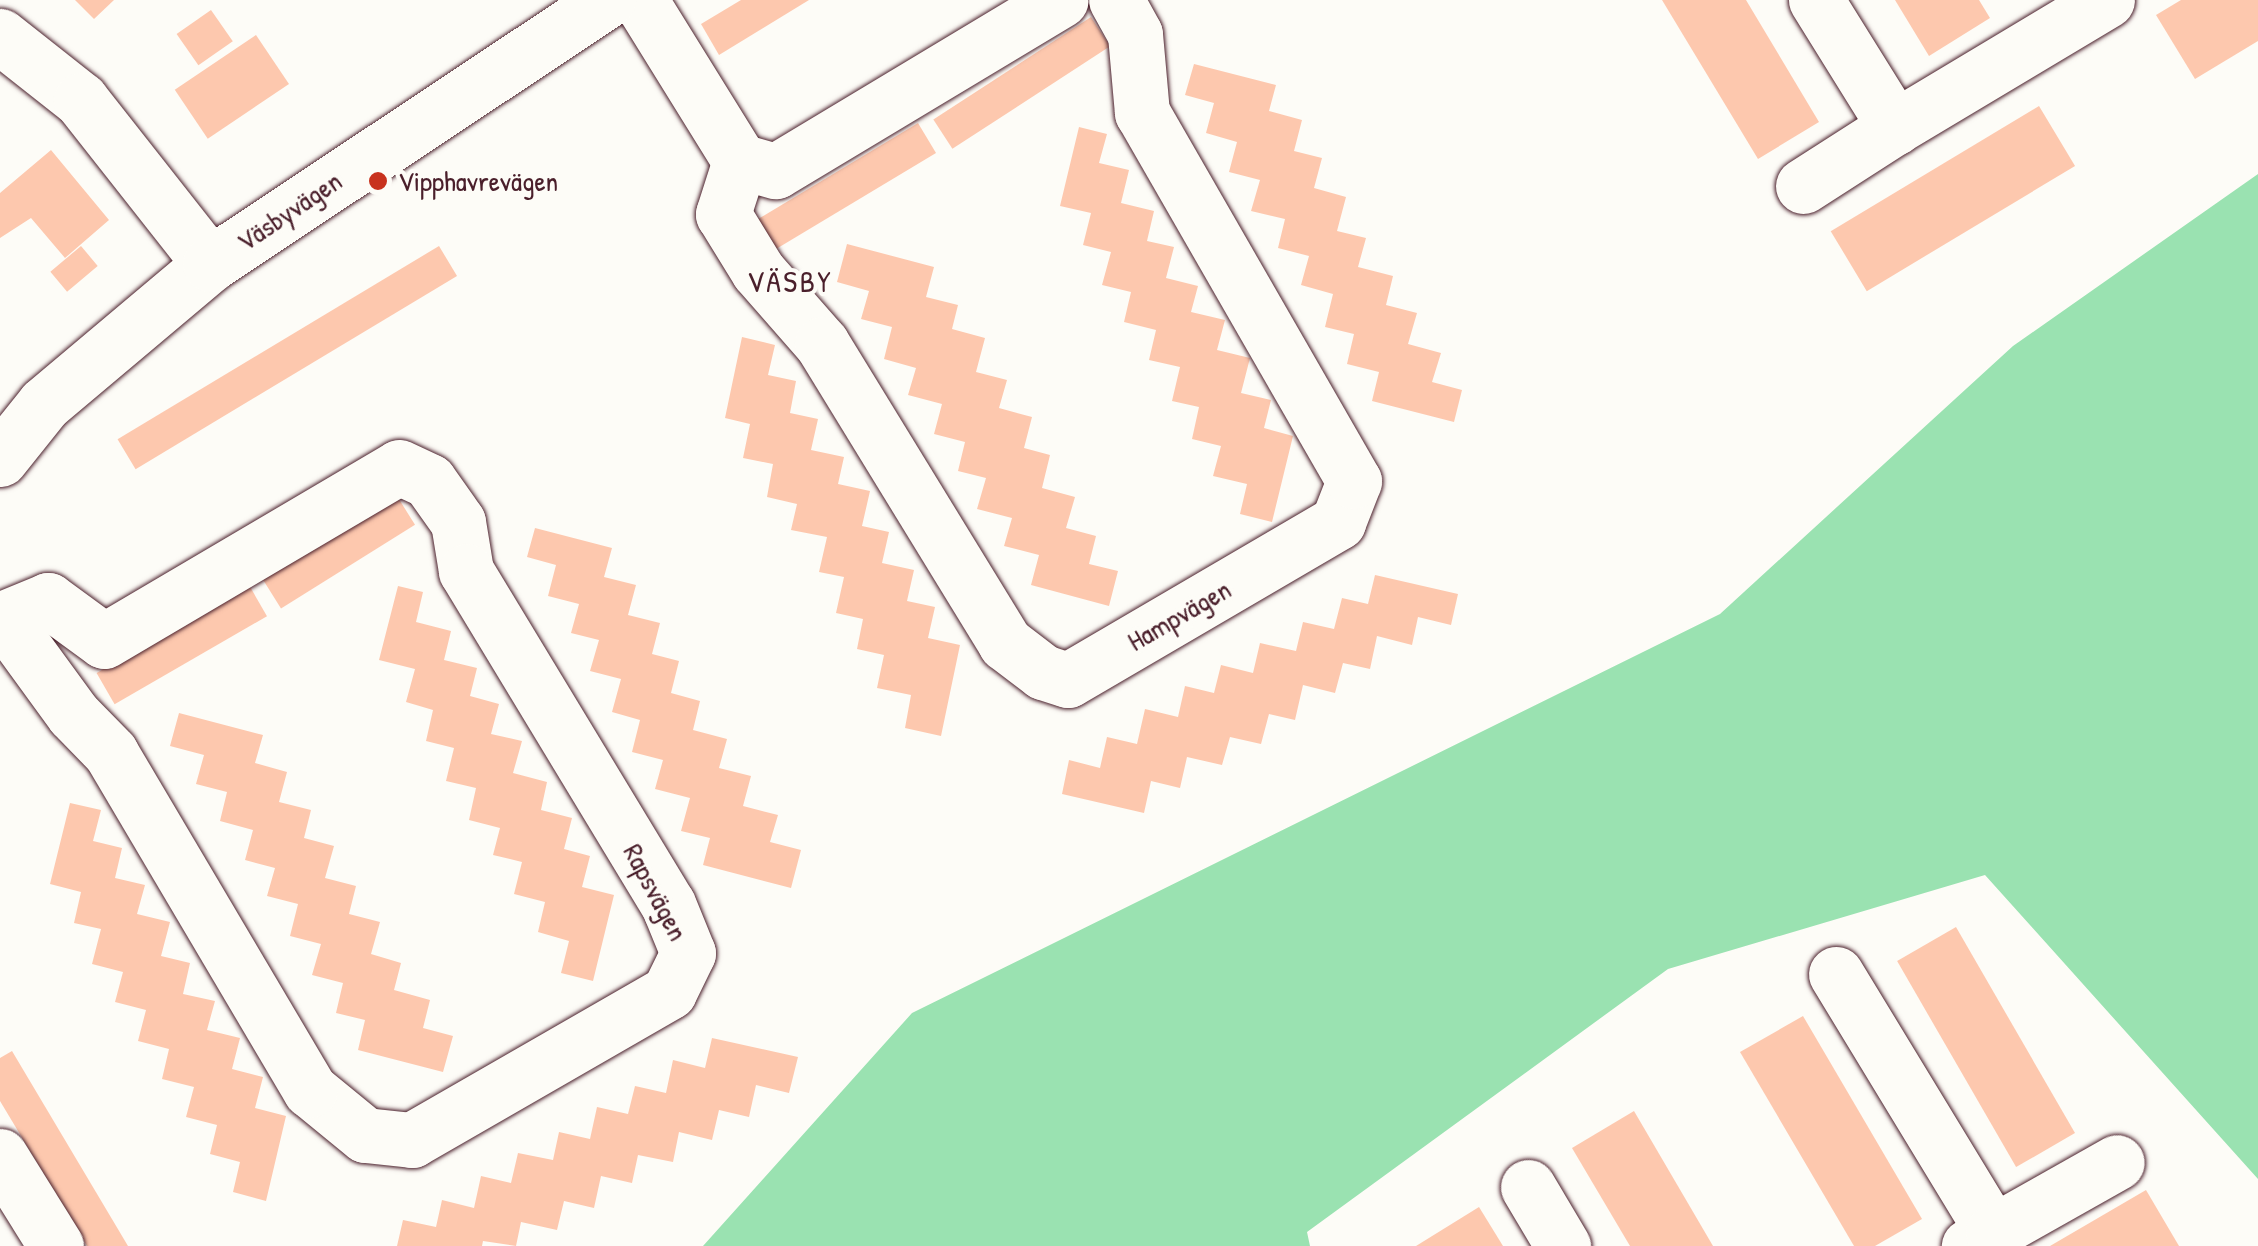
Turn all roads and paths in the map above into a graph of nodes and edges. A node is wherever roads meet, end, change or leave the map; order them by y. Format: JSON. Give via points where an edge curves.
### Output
{"nodes":[{"id":1,"x":608,"y":0,"type":"edge"},
{"id":2,"x":640,"y":0,"type":"edge"},
{"id":3,"x":1061,"y":0,"type":"edge"},
{"id":4,"x":1116,"y":0,"type":"edge"},
{"id":5,"x":1816,"y":0,"type":"edge"},
{"id":6,"x":2098,"y":2,"type":"edge"},
{"id":7,"x":0,"y":36,"type":"edge"},
{"id":8,"x":1895,"y":128,"type":"junction"},
{"id":9,"x":740,"y":162,"type":"junction"},
{"id":10,"x":1803,"y":186,"type":"dead end"},
{"id":11,"x":210,"y":264,"type":"junction"},
{"id":12,"x":0,"y":458,"type":"edge"},
{"id":13,"x":3,"y":621,"type":"edge"},
{"id":14,"x":1836,"y":974,"type":"dead end"},
{"id":15,"x":0,"y":1156,"type":"edge"},
{"id":16,"x":2117,"y":1162,"type":"dead end"},
{"id":17,"x":1528,"y":1188,"type":"dead end"},
{"id":18,"x":1981,"y":1239,"type":"edge"},
{"id":19,"x":56,"y":1246,"type":"edge"},
{"id":20,"x":1563,"y":1246,"type":"edge"}],
"edges":[{"from":1,"to":11,"type":"street","name":"Väsbyvägen"},
{"from":2,"to":9,"type":"street"},
{"from":3,"to":9,"type":"street","via":[[776,171]]},
{"from":4,"to":9,"type":"street","name":"Hampvägen","via":[[1135,34],[1142,113],[1354,482],[1338,522],[1068,680],[1044,672],[1005,642],[822,344],[758,272],[723,214]]},
{"from":5,"to":8,"type":"street"},
{"from":6,"to":8,"type":"street"},
{"from":7,"to":11,"type":"street","via":[[81,100]]},
{"from":8,"to":10,"type":"street"},
{"from":11,"to":12,"type":"street","name":"Väsbyvägen","via":[[44,404]]},
{"from":13,"to":13,"type":"street","name":"Rapsvägen","via":[[48,600],[104,641],[400,467],[429,481],[458,522],[466,571],[668,904],[688,953],[669,992],[412,1140],[365,1135],[310,1090],[110,754]]},
{"from":14,"to":18,"type":"street"},
{"from":15,"to":19,"type":"street"},
{"from":16,"to":18,"type":"street"},
{"from":17,"to":20,"type":"street"}]}
